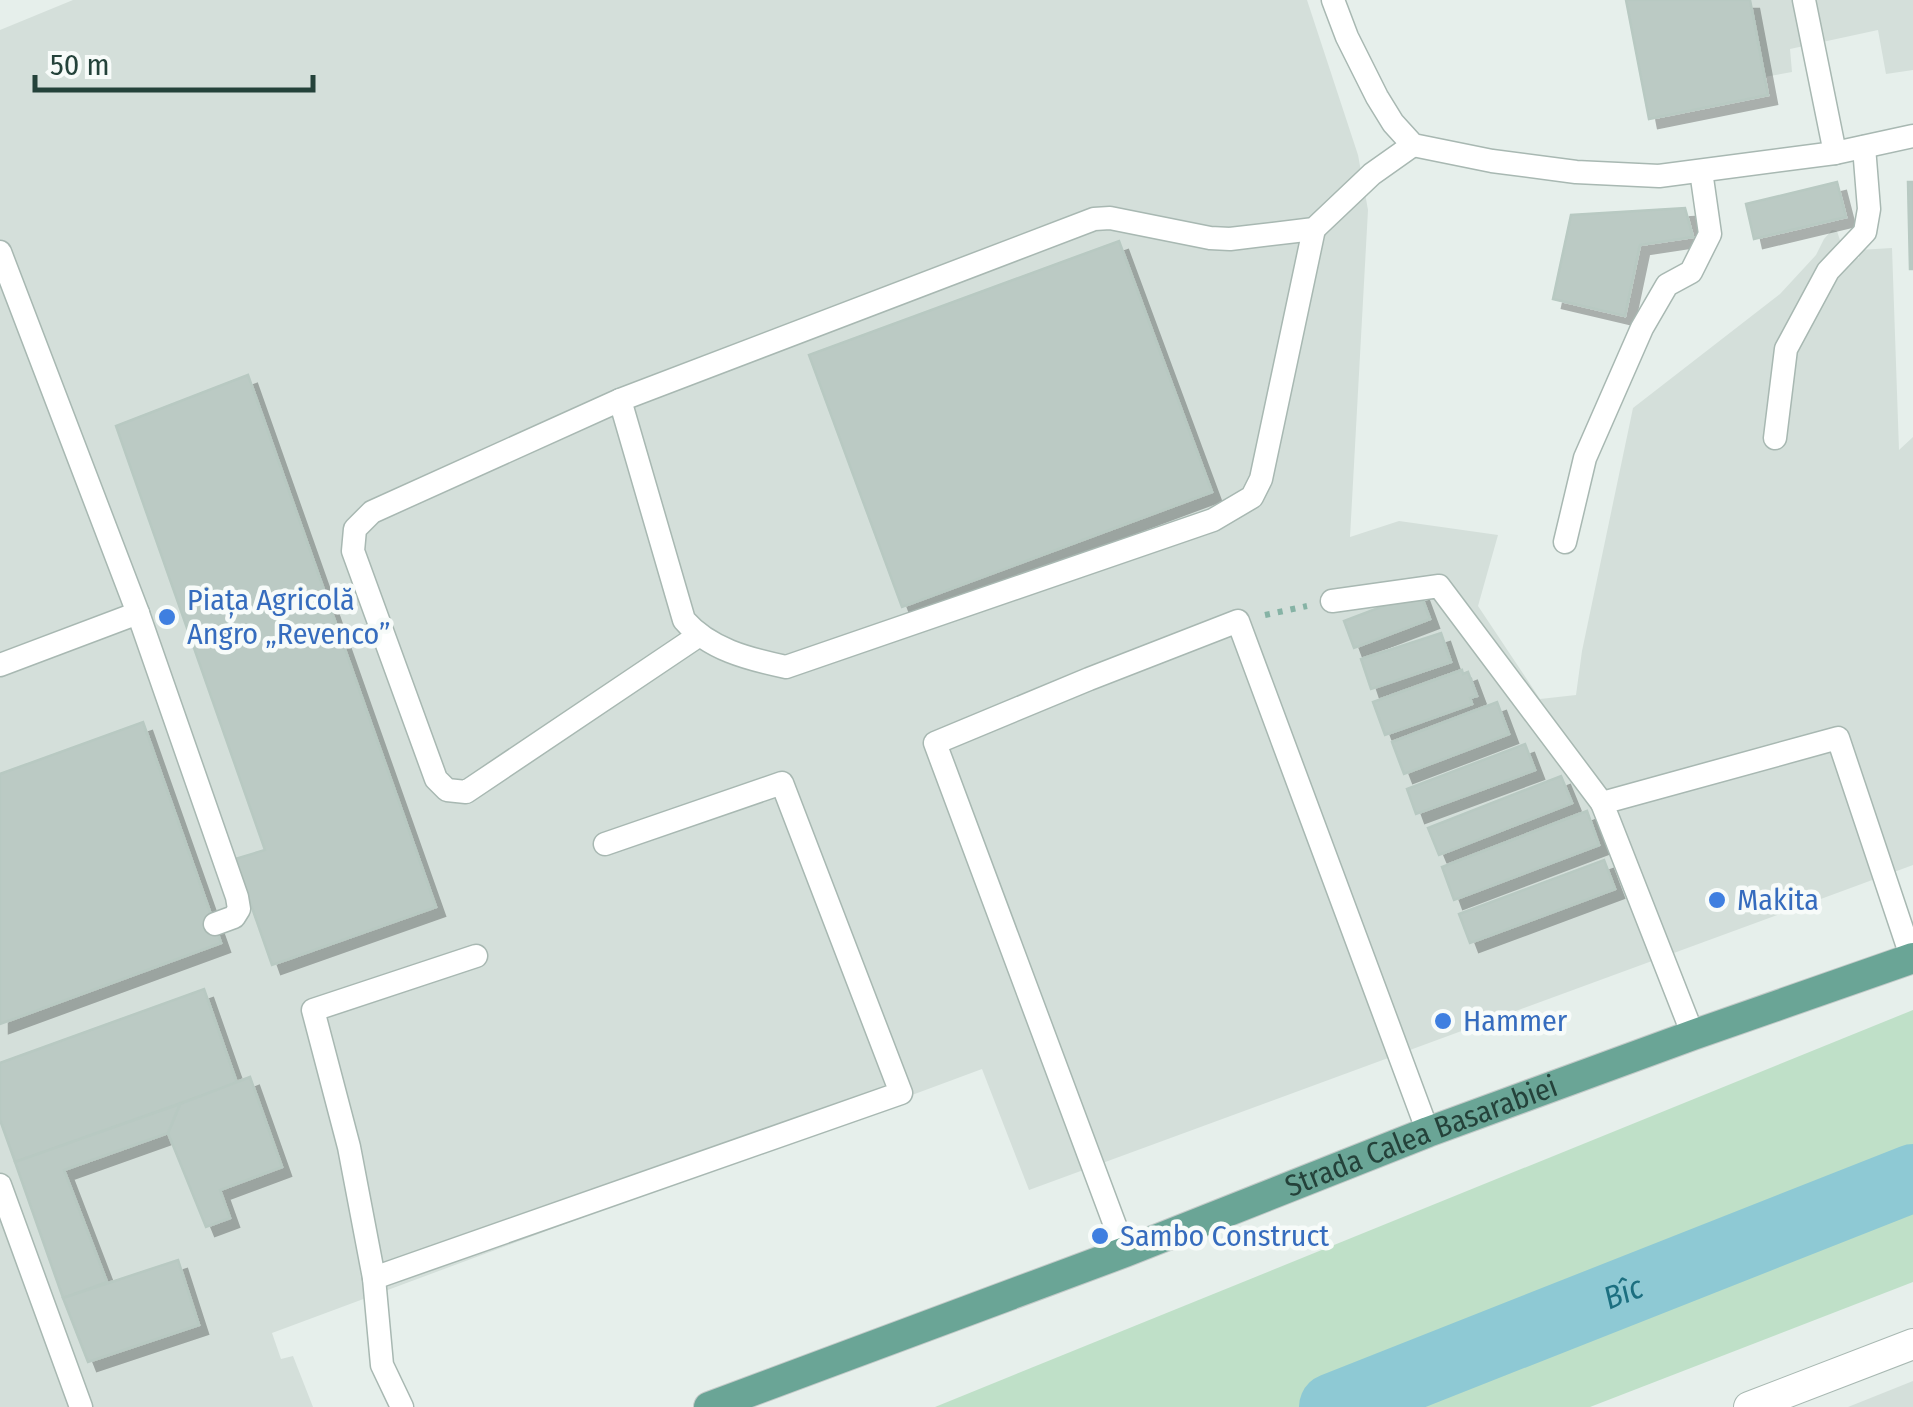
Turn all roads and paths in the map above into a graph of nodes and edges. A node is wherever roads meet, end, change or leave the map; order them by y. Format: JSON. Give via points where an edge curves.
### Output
{"nodes":[{"id":1,"x":1333,"y":0,"type":"edge"},
{"id":2,"x":1804,"y":0,"type":"edge"},
{"id":3,"x":1913,"y":136,"type":"edge"},
{"id":4,"x":1412,"y":145,"type":"junction"},
{"id":5,"x":1864,"y":146,"type":"junction"},
{"id":6,"x":1835,"y":153,"type":"junction"},
{"id":7,"x":1701,"y":170,"type":"junction"},
{"id":8,"x":1314,"y":228,"type":"junction"},
{"id":9,"x":0,"y":252,"type":"edge"},
{"id":10,"x":620,"y":400,"type":"junction"},
{"id":11,"x":1775,"y":438,"type":"dead end"},
{"id":12,"x":1565,"y":542,"type":"dead end"},
{"id":13,"x":1332,"y":601,"type":"joint"},
{"id":14,"x":138,"y":613,"type":"junction"},
{"id":15,"x":1238,"y":621,"type":"junction"},
{"id":16,"x":698,"y":636,"type":"junction"},
{"id":17,"x":0,"y":665,"type":"edge"},
{"id":18,"x":1602,"y":804,"type":"junction"},
{"id":19,"x":606,"y":844,"type":"dead end"},
{"id":20,"x":215,"y":924,"type":"dead end"},
{"id":21,"x":476,"y":956,"type":"dead end"},
{"id":22,"x":1912,"y":958,"type":"edge"},
{"id":23,"x":1693,"y":1035,"type":"junction"},
{"id":24,"x":1428,"y":1132,"type":"junction"},
{"id":25,"x":0,"y":1185,"type":"edge"},
{"id":26,"x":1125,"y":1252,"type":"junction"},
{"id":27,"x":374,"y":1278,"type":"junction"},
{"id":28,"x":1913,"y":1344,"type":"edge"},
{"id":29,"x":81,"y":1407,"type":"edge"},
{"id":30,"x":402,"y":1407,"type":"edge"},
{"id":31,"x":709,"y":1407,"type":"edge"},
{"id":32,"x":1749,"y":1407,"type":"edge"}],
"edges":[{"from":1,"to":4,"type":"lane","via":[[1378,97]]},
{"from":2,"to":6,"type":"lane"},
{"from":3,"to":5,"type":"lane"},
{"from":4,"to":7,"type":"lane","via":[[1576,172],[1659,176]]},
{"from":4,"to":8,"type":"lane"},
{"from":5,"to":6,"type":"lane"},
{"from":5,"to":11,"type":"lane","via":[[1865,232],[1828,271],[1786,349]]},
{"from":6,"to":7,"type":"lane"},
{"from":7,"to":12,"type":"lane","via":[[1710,234],[1691,272],[1667,285],[1642,328],[1585,458]]},
{"from":8,"to":10,"type":"lane","via":[[1230,239],[1094,219]]},
{"from":8,"to":16,"type":"lane","via":[[1261,480],[1240,506],[786,667],[748,659]]},
{"from":9,"to":14,"type":"lane"},
{"from":10,"to":16,"type":"lane","via":[[684,620]]},
{"from":10,"to":16,"type":"lane","via":[[372,512],[355,529],[353,551],[436,779],[446,790],[466,792]]},
{"from":13,"to":15,"type":"path"},
{"from":13,"to":18,"type":"lane","via":[[1439,586]]},
{"from":14,"to":17,"type":"lane"},
{"from":14,"to":20,"type":"lane","via":[[236,897],[234,917]]},
{"from":15,"to":24,"type":"lane"},
{"from":15,"to":26,"type":"lane","via":[[935,743]]},
{"from":18,"to":22,"type":"lane","via":[[1838,738]]},
{"from":18,"to":23,"type":"lane"},
{"from":19,"to":27,"type":"lane","via":[[782,783],[902,1092]]},
{"from":21,"to":27,"type":"lane","via":[[313,1010]]},
{"from":22,"to":23,"type":"main road","name":"Strada Calea Basarabiei"},
{"from":23,"to":24,"type":"main road","name":"Strada Calea Basarabiei"},
{"from":24,"to":26,"type":"main road","name":"Strada Calea Basarabiei"},
{"from":25,"to":29,"type":"lane"},
{"from":26,"to":31,"type":"main road","name":"Strada Calea Basarabiei"},
{"from":27,"to":30,"type":"lane","via":[[382,1365]]},
{"from":28,"to":32,"type":"street"}]}
